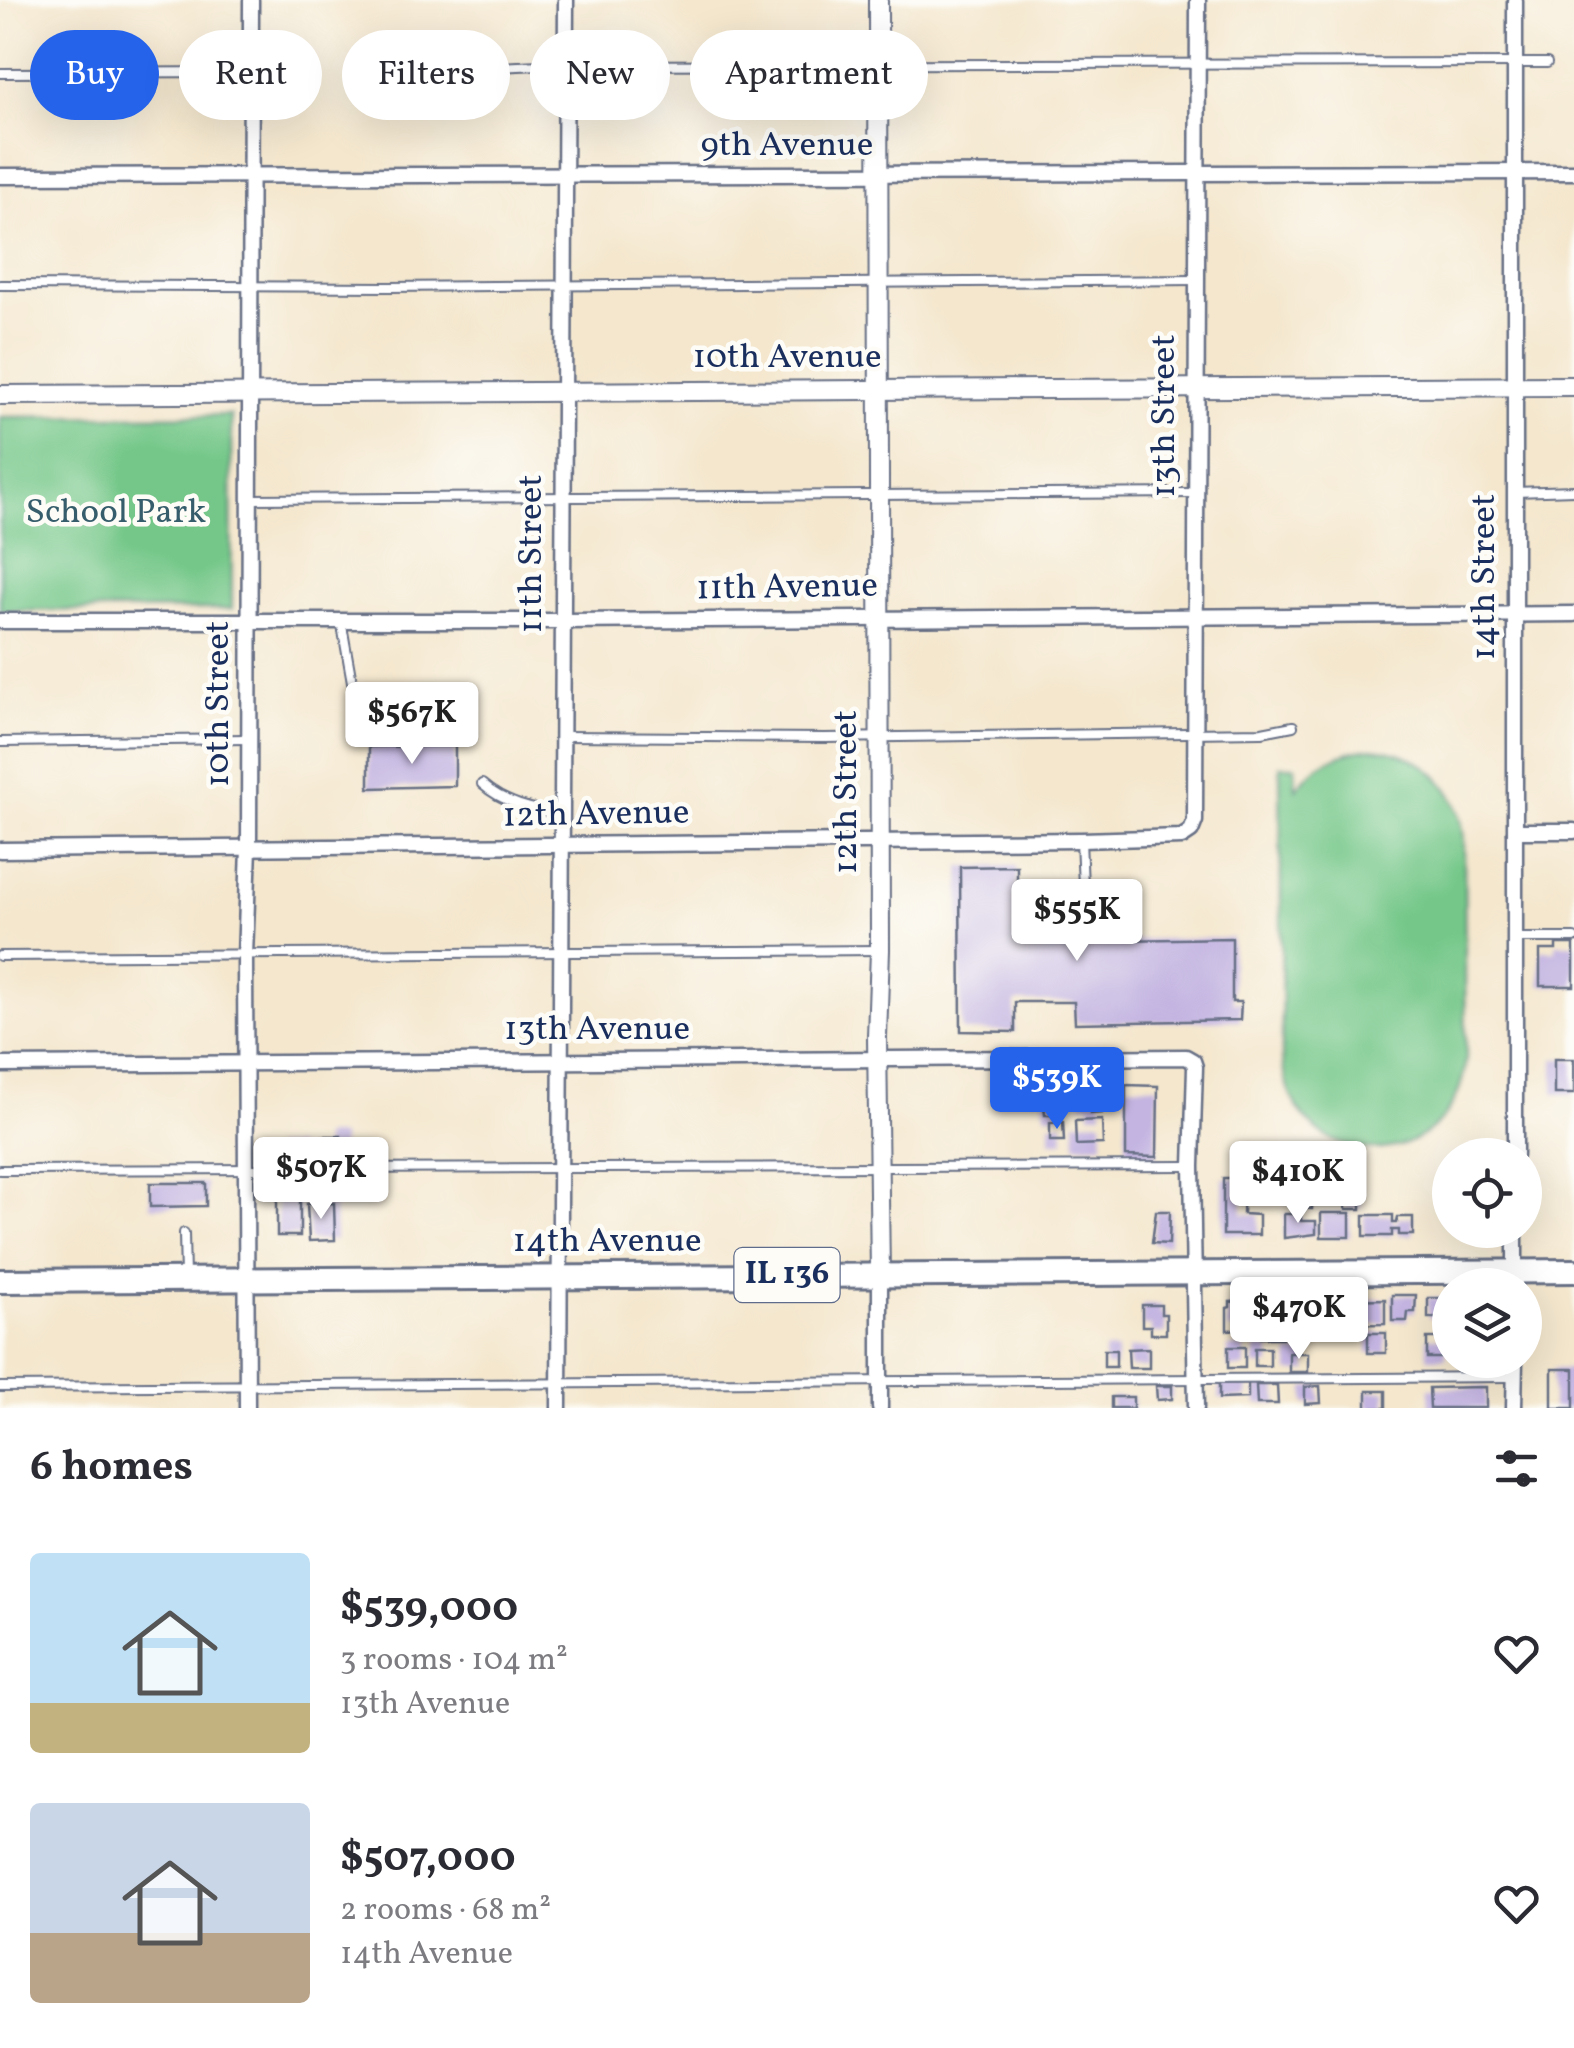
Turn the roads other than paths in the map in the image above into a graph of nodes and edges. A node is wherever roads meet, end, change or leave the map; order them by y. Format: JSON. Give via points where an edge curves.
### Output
{"nodes":[{"id":1,"x":250,"y":0,"type":"edge"},
{"id":2,"x":566,"y":0,"type":"edge"},
{"id":3,"x":878,"y":0,"type":"edge"},
{"id":4,"x":1198,"y":0,"type":"edge"},
{"id":5,"x":1516,"y":0,"type":"edge"},
{"id":6,"x":250,"y":30,"type":"edge"},
{"id":7,"x":565,"y":30,"type":"edge"},
{"id":8,"x":878,"y":30,"type":"edge"},
{"id":9,"x":1198,"y":62,"type":"junction"},
{"id":10,"x":1516,"y":63,"type":"junction"},
{"id":11,"x":1547,"y":63,"type":"dead end"},
{"id":12,"x":928,"y":64,"type":"edge"},
{"id":13,"x":179,"y":72,"type":"edge"},
{"id":14,"x":0,"y":73,"type":"edge"},
{"id":15,"x":249,"y":120,"type":"edge"},
{"id":16,"x":564,"y":120,"type":"edge"},
{"id":17,"x":878,"y":120,"type":"edge"},
{"id":18,"x":1515,"y":172,"type":"junction"},
{"id":19,"x":1574,"y":172,"type":"edge"},
{"id":20,"x":1196,"y":174,"type":"junction"},
{"id":21,"x":0,"y":176,"type":"edge"},
{"id":22,"x":249,"y":176,"type":"junction"},
{"id":23,"x":879,"y":176,"type":"junction"},
{"id":24,"x":564,"y":177,"type":"junction"},
{"id":25,"x":1196,"y":280,"type":"junction"},
{"id":26,"x":879,"y":283,"type":"junction"},
{"id":27,"x":563,"y":284,"type":"junction"},
{"id":28,"x":0,"y":285,"type":"edge"},
{"id":29,"x":249,"y":286,"type":"junction"},
{"id":30,"x":1574,"y":386,"type":"edge"},
{"id":31,"x":1515,"y":387,"type":"junction"},
{"id":32,"x":1196,"y":388,"type":"junction"},
{"id":33,"x":880,"y":390,"type":"junction"},
{"id":34,"x":563,"y":392,"type":"junction"},
{"id":35,"x":250,"y":393,"type":"junction"},
{"id":36,"x":0,"y":396,"type":"edge"},
{"id":37,"x":1574,"y":490,"type":"edge"},
{"id":38,"x":1515,"y":492,"type":"junction"},
{"id":39,"x":1194,"y":493,"type":"junction"},
{"id":40,"x":562,"y":495,"type":"junction"},
{"id":41,"x":880,"y":497,"type":"junction"},
{"id":42,"x":250,"y":499,"type":"junction"},
{"id":43,"x":1515,"y":614,"type":"junction"},
{"id":44,"x":1574,"y":614,"type":"edge"},
{"id":45,"x":1195,"y":615,"type":"junction"},
{"id":46,"x":880,"y":617,"type":"junction"},
{"id":47,"x":0,"y":620,"type":"edge"},
{"id":48,"x":250,"y":620,"type":"junction"},
{"id":49,"x":341,"y":620,"type":"junction"},
{"id":50,"x":562,"y":621,"type":"junction"},
{"id":51,"x":352,"y":682,"type":"dead end"},
{"id":52,"x":1294,"y":726,"type":"dead end"},
{"id":53,"x":1194,"y":731,"type":"junction"},
{"id":54,"x":880,"y":735,"type":"junction"},
{"id":55,"x":562,"y":736,"type":"junction"},
{"id":56,"x":248,"y":739,"type":"junction"},
{"id":57,"x":0,"y":742,"type":"edge"},
{"id":58,"x":482,"y":784,"type":"dead end"},
{"id":59,"x":562,"y":812,"type":"junction"},
{"id":60,"x":1515,"y":830,"type":"junction"},
{"id":61,"x":1191,"y":831,"type":"joint"},
{"id":62,"x":1574,"y":831,"type":"edge"},
{"id":63,"x":1081,"y":840,"type":"junction"},
{"id":64,"x":878,"y":842,"type":"junction"},
{"id":65,"x":562,"y":845,"type":"junction"},
{"id":66,"x":250,"y":848,"type":"junction"},
{"id":67,"x":0,"y":850,"type":"edge"},
{"id":68,"x":1094,"y":917,"type":"dead end"},
{"id":69,"x":1515,"y":938,"type":"junction"},
{"id":70,"x":1574,"y":938,"type":"edge"},
{"id":71,"x":880,"y":950,"type":"junction"},
{"id":72,"x":561,"y":952,"type":"junction"},
{"id":73,"x":0,"y":956,"type":"edge"},
{"id":74,"x":246,"y":956,"type":"junction"},
{"id":75,"x":878,"y":1058,"type":"junction"},
{"id":76,"x":561,"y":1060,"type":"junction"},
{"id":77,"x":246,"y":1062,"type":"junction"},
{"id":78,"x":0,"y":1064,"type":"edge"},
{"id":79,"x":1514,"y":1138,"type":"edge"},
{"id":80,"x":880,"y":1166,"type":"junction"},
{"id":81,"x":1192,"y":1166,"type":"junction"},
{"id":82,"x":246,"y":1168,"type":"junction"},
{"id":83,"x":560,"y":1168,"type":"junction"},
{"id":84,"x":0,"y":1170,"type":"edge"},
{"id":85,"x":184,"y":1232,"type":"dead end"},
{"id":86,"x":1574,"y":1271,"type":"edge"},
{"id":87,"x":1194,"y":1272,"type":"junction"},
{"id":88,"x":880,"y":1274,"type":"junction"},
{"id":89,"x":1542,"y":1275,"type":"edge"},
{"id":90,"x":1432,"y":1276,"type":"edge"},
{"id":91,"x":560,"y":1277,"type":"junction"},
{"id":92,"x":247,"y":1279,"type":"junction"},
{"id":93,"x":185,"y":1280,"type":"junction"},
{"id":94,"x":0,"y":1281,"type":"edge"},
{"id":95,"x":1196,"y":1378,"type":"junction"},
{"id":96,"x":1432,"y":1378,"type":"edge"},
{"id":97,"x":1514,"y":1378,"type":"edge"},
{"id":98,"x":880,"y":1382,"type":"junction"},
{"id":99,"x":247,"y":1385,"type":"junction"},
{"id":100,"x":560,"y":1386,"type":"junction"},
{"id":101,"x":0,"y":1387,"type":"edge"},
{"id":102,"x":247,"y":1408,"type":"edge"},
{"id":103,"x":559,"y":1408,"type":"edge"},
{"id":104,"x":880,"y":1408,"type":"edge"},
{"id":105,"x":1196,"y":1408,"type":"edge"},
{"id":106,"x":1514,"y":1408,"type":"edge"}],
"edges":[{"from":1,"to":6,"type":"street","name":"10th Street"},
{"from":2,"to":7,"type":"street","name":"11th Street"},
{"from":3,"to":8,"type":"street","name":"12th Street"},
{"from":4,"to":9,"type":"street","name":"13th Street"},
{"from":5,"to":10,"type":"street","name":"14th Street"},
{"from":9,"to":10,"type":"lane"},
{"from":9,"to":12,"type":"lane"},
{"from":9,"to":20,"type":"street","name":"13th Street"},
{"from":10,"to":11,"type":"lane"},
{"from":10,"to":18,"type":"street","name":"14th Street"},
{"from":13,"to":14,"type":"lane"},
{"from":15,"to":22,"type":"street","name":"10th Street"},
{"from":16,"to":24,"type":"street","name":"11th Street"},
{"from":17,"to":23,"type":"street","name":"12th Street"},
{"from":18,"to":19,"type":"street","name":"9th Avenue"},
{"from":18,"to":20,"type":"street","name":"9th Avenue"},
{"from":18,"to":31,"type":"street","name":"14th Street"},
{"from":20,"to":23,"type":"street","name":"9th Avenue"},
{"from":20,"to":25,"type":"street","name":"13th Street"},
{"from":21,"to":22,"type":"street","name":"9th Avenue"},
{"from":22,"to":24,"type":"street","name":"9th Avenue"},
{"from":22,"to":29,"type":"street","name":"10th Street"},
{"from":23,"to":24,"type":"street","name":"9th Avenue"},
{"from":23,"to":26,"type":"street","name":"12th Street"},
{"from":24,"to":27,"type":"street","name":"11th Street"},
{"from":25,"to":26,"type":"lane"},
{"from":25,"to":32,"type":"street","name":"13th Street"},
{"from":26,"to":27,"type":"lane"},
{"from":26,"to":33,"type":"street","name":"12th Street"},
{"from":27,"to":29,"type":"lane"},
{"from":27,"to":34,"type":"street","name":"11th Street"},
{"from":28,"to":29,"type":"lane"},
{"from":29,"to":35,"type":"street","name":"10th Street"},
{"from":30,"to":31,"type":"street","name":"10th Avenue"},
{"from":31,"to":32,"type":"street","name":"10th Avenue"},
{"from":31,"to":38,"type":"street","name":"14th Street"},
{"from":32,"to":33,"type":"street","name":"10th Avenue"},
{"from":32,"to":39,"type":"street","name":"13th Street"},
{"from":33,"to":34,"type":"street","name":"10th Avenue"},
{"from":33,"to":41,"type":"street","name":"12th Street"},
{"from":34,"to":35,"type":"street","name":"10th Avenue"},
{"from":34,"to":40,"type":"street","name":"11th Street"},
{"from":35,"to":36,"type":"street","name":"10th Avenue"},
{"from":35,"to":42,"type":"street","name":"10th Street"},
{"from":37,"to":38,"type":"lane"},
{"from":38,"to":43,"type":"street","name":"14th Street"},
{"from":39,"to":41,"type":"lane"},
{"from":39,"to":45,"type":"street","name":"13th Street"},
{"from":40,"to":41,"type":"lane"},
{"from":40,"to":42,"type":"lane"},
{"from":40,"to":50,"type":"street","name":"11th Street"},
{"from":41,"to":46,"type":"street","name":"12th Street"},
{"from":42,"to":48,"type":"street","name":"10th Street"},
{"from":43,"to":44,"type":"street","name":"11th Avenue"},
{"from":43,"to":45,"type":"street","name":"11th Avenue"},
{"from":43,"to":60,"type":"street","name":"14th Street"},
{"from":45,"to":46,"type":"street","name":"11th Avenue"},
{"from":45,"to":53,"type":"street","name":"13th Street"},
{"from":46,"to":50,"type":"street","name":"11th Avenue"},
{"from":46,"to":54,"type":"street","name":"12th Street"},
{"from":47,"to":48,"type":"street","name":"11th Avenue"},
{"from":48,"to":49,"type":"street","name":"11th Avenue"},
{"from":48,"to":56,"type":"street","name":"10th Street"},
{"from":49,"to":50,"type":"street","name":"11th Avenue"},
{"from":49,"to":51,"type":"lane"},
{"from":50,"to":55,"type":"street","name":"11th Street"},
{"from":52,"to":53,"type":"lane"},
{"from":53,"to":54,"type":"lane"},
{"from":53,"to":61,"type":"street","name":"13th Street"},
{"from":54,"to":55,"type":"lane"},
{"from":54,"to":64,"type":"street","name":"12th Street"},
{"from":55,"to":59,"type":"street","name":"11th Street"},
{"from":56,"to":57,"type":"lane"},
{"from":56,"to":66,"type":"street","name":"10th Street"},
{"from":58,"to":59,"type":"lane","via":[[500,797]]},
{"from":59,"to":65,"type":"street","name":"11th Street"},
{"from":60,"to":62,"type":"street"},
{"from":60,"to":69,"type":"street","name":"14th Street"},
{"from":61,"to":63,"type":"street","name":"12th Avenue","via":[[1182,837]]},
{"from":63,"to":64,"type":"street","name":"12th Avenue"},
{"from":63,"to":68,"type":"lane","via":[[1083,886]]},
{"from":64,"to":65,"type":"street","name":"12th Avenue"},
{"from":64,"to":71,"type":"street","name":"12th Street"},
{"from":65,"to":66,"type":"street","name":"12th Avenue"},
{"from":65,"to":72,"type":"street","name":"11th Street"},
{"from":66,"to":67,"type":"street","name":"12th Avenue"},
{"from":66,"to":74,"type":"street","name":"10th Street"},
{"from":69,"to":70,"type":"lane"},
{"from":69,"to":79,"type":"street","name":"14th Street"},
{"from":71,"to":72,"type":"lane"},
{"from":71,"to":75,"type":"street","name":"12th Street"},
{"from":72,"to":74,"type":"lane"},
{"from":72,"to":76,"type":"street","name":"11th Street"},
{"from":73,"to":74,"type":"lane"},
{"from":74,"to":77,"type":"street","name":"10th Street"},
{"from":75,"to":76,"type":"street","name":"13th Avenue"},
{"from":75,"to":80,"type":"street","name":"12th Street"},
{"from":75,"to":81,"type":"street","name":"13th Avenue","via":[[1186,1057],[1194,1061]]},
{"from":76,"to":77,"type":"street","name":"13th Avenue"},
{"from":76,"to":83,"type":"street","name":"11th Street"},
{"from":77,"to":78,"type":"street","name":"13th Avenue"},
{"from":77,"to":82,"type":"street","name":"10th Street"},
{"from":80,"to":81,"type":"lane"},
{"from":80,"to":83,"type":"lane"},
{"from":80,"to":88,"type":"street","name":"12th Street"},
{"from":81,"to":87,"type":"street"},
{"from":82,"to":83,"type":"lane"},
{"from":82,"to":84,"type":"lane"},
{"from":82,"to":92,"type":"street","name":"10th Street"},
{"from":83,"to":91,"type":"street","name":"11th Street"},
{"from":85,"to":93,"type":"lane"},
{"from":86,"to":89,"type":"main road","name":"14th Avenue","number":"IL 136"},
{"from":87,"to":88,"type":"main road","name":"14th Avenue","number":"IL 136"},
{"from":87,"to":90,"type":"main road","name":"14th Avenue","number":"IL 136"},
{"from":87,"to":95,"type":"street"},
{"from":88,"to":91,"type":"main road","name":"14th Avenue","number":"IL 136"},
{"from":88,"to":98,"type":"street","name":"12th Street"},
{"from":91,"to":92,"type":"main road","name":"14th Avenue","number":"IL 136"},
{"from":91,"to":100,"type":"street","name":"11th Street"},
{"from":92,"to":93,"type":"main road","name":"14th Avenue","number":"IL 136"},
{"from":92,"to":99,"type":"street","name":"10th Street"},
{"from":93,"to":94,"type":"main road","name":"14th Avenue","number":"IL 136"},
{"from":95,"to":96,"type":"lane"},
{"from":95,"to":98,"type":"lane"},
{"from":95,"to":105,"type":"street"},
{"from":97,"to":106,"type":"street"},
{"from":98,"to":100,"type":"lane"},
{"from":98,"to":104,"type":"street","name":"12th Street"},
{"from":99,"to":100,"type":"lane"},
{"from":99,"to":101,"type":"lane"},
{"from":99,"to":102,"type":"street","name":"10th Street"},
{"from":100,"to":103,"type":"street","name":"11th Street"}]}
